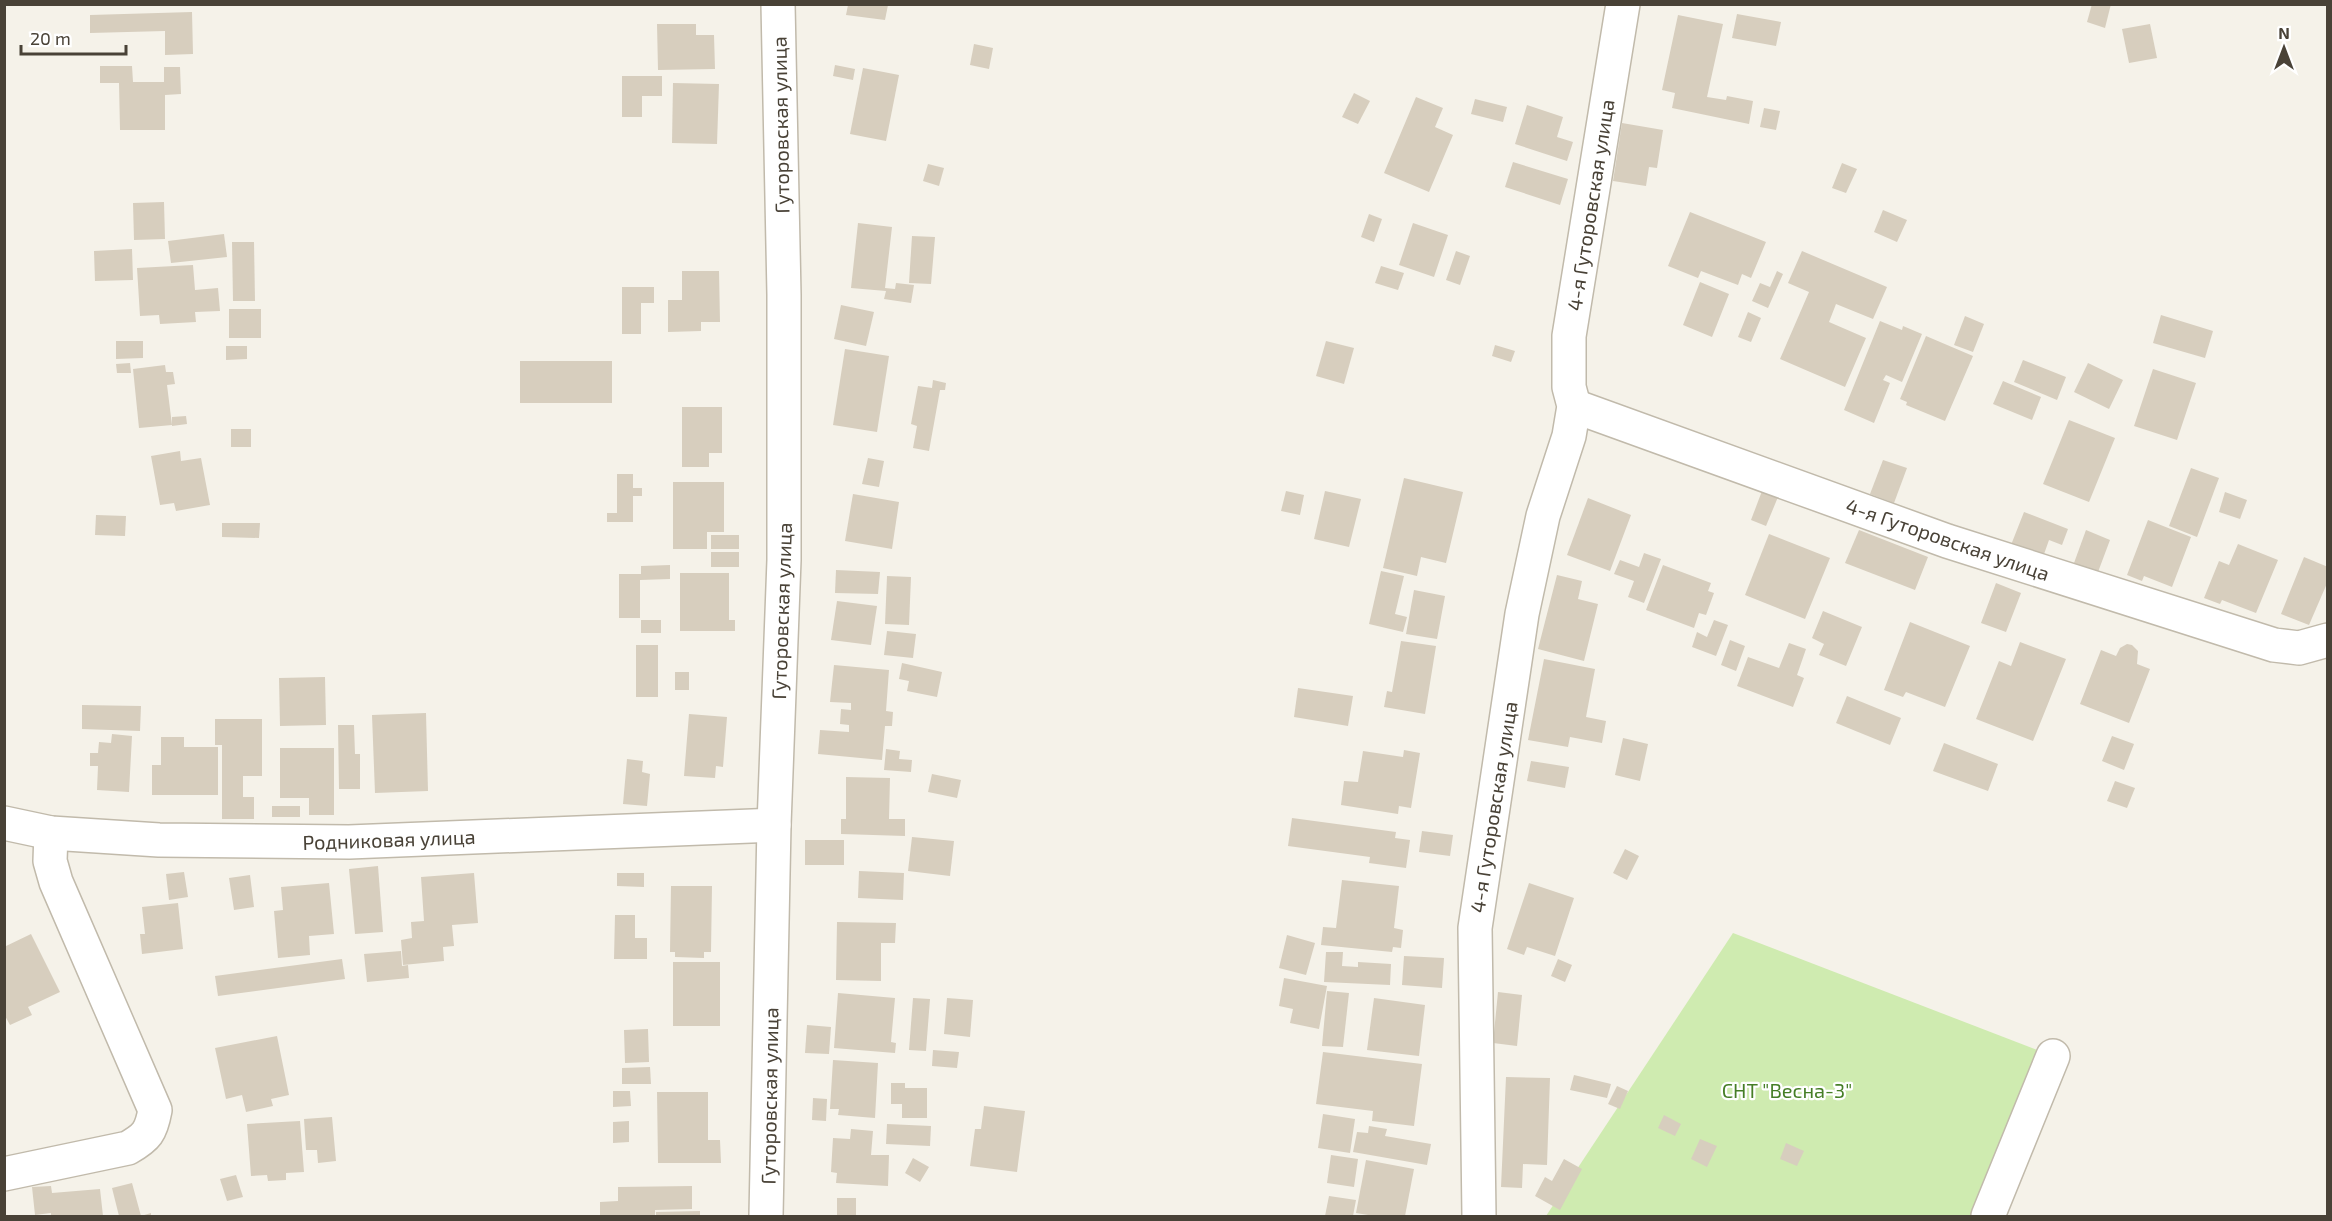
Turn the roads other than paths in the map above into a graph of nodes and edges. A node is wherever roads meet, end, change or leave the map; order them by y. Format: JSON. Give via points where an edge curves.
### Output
{"nodes":[{"id":1,"x":778,"y":4,"type":"edge"},
{"id":2,"x":1623,"y":4,"type":"edge"},
{"id":3,"x":1574,"y":406,"type":"junction"},
{"id":4,"x":2328,"y":640,"type":"edge"},
{"id":5,"x":4,"y":824,"type":"edge"},
{"id":6,"x":774,"y":825,"type":"junction"},
{"id":7,"x":51,"y":833,"type":"junction"},
{"id":8,"x":2053,"y":1056,"type":"dead end"},
{"id":9,"x":4,"y":1174,"type":"edge"},
{"id":10,"x":766,"y":1216,"type":"edge"},
{"id":11,"x":1479,"y":1216,"type":"edge"},
{"id":12,"x":1988,"y":1216,"type":"edge"}],
"edges":[{"from":1,"to":6,"type":"street","name":"Гуторовская улица","via":[[784,560]]},
{"from":2,"to":3,"type":"street","name":"4-я Гуторовская улица","via":[[1569,336],[1569,387]]},
{"from":3,"to":4,"type":"street","name":"4-я Гуторовская улица","via":[[1947,541],[2274,645],[2300,648]]},
{"from":3,"to":11,"type":"street","name":"4-я Гуторовская улица","via":[[1569,435],[1543,516],[1522,614],[1474,928]]},
{"from":5,"to":7,"type":"street","name":"Родниковая улица"},
{"from":6,"to":7,"type":"street","name":"Родниковая улица","via":[[350,842],[159,840]]},
{"from":6,"to":10,"type":"street","name":"Гуторовская улица"},
{"from":7,"to":9,"type":"street","via":[[50,861],[56,882],[155,1110],[146,1138],[128,1148]]},
{"from":8,"to":12,"type":"street"}]}
